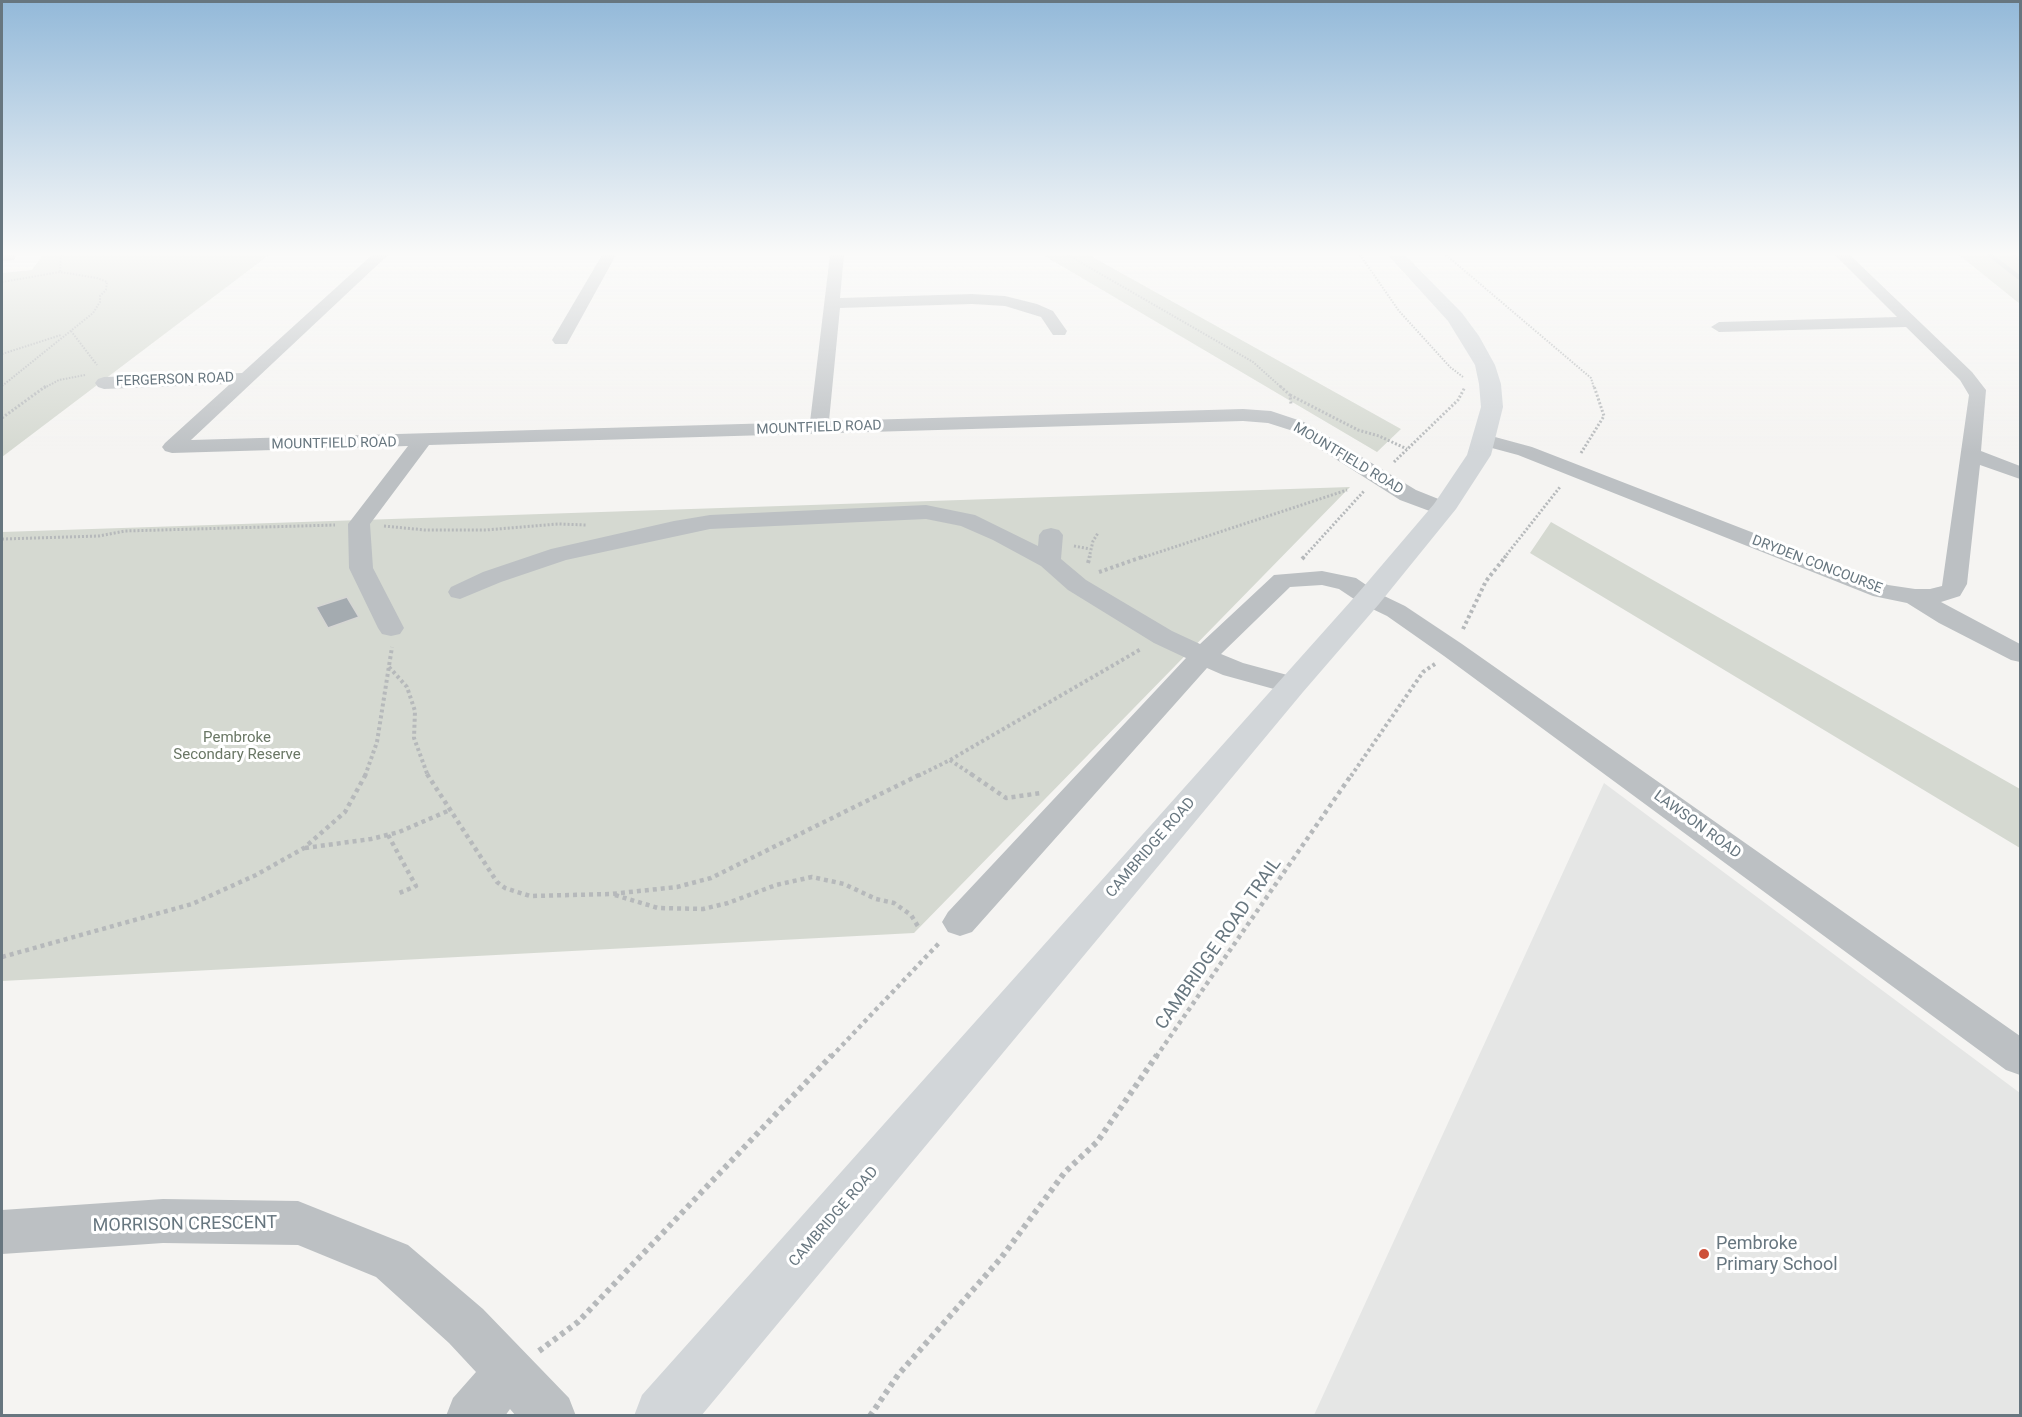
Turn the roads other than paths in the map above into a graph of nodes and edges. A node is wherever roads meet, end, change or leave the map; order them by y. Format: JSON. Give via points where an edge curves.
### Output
{"nodes":[{"id":1,"x":308,"y":321,"type":"edge"},
{"id":2,"x":572,"y":321,"type":"edge"},
{"id":3,"x":830,"y":321,"type":"edge"},
{"id":4,"x":1052,"y":321,"type":"edge"},
{"id":5,"x":1458,"y":321,"type":"edge"},
{"id":6,"x":1910,"y":322,"type":"joint"},
{"id":7,"x":1719,"y":327,"type":"dead end"},
{"id":8,"x":1059,"y":331,"type":"dead end"},
{"id":9,"x":561,"y":340,"type":"dead end"},
{"id":10,"x":246,"y":378,"type":"junction"},
{"id":11,"x":102,"y":379,"type":"road end"},
{"id":12,"x":819,"y":428,"type":"junction"},
{"id":13,"x":1484,"y":440,"type":"junction"},
{"id":14,"x":422,"y":441,"type":"junction"},
{"id":15,"x":1970,"y":454,"type":"junction"},
{"id":16,"x":2020,"y":473,"type":"edge"},
{"id":17,"x":1443,"y":509,"type":"junction"},
{"id":18,"x":1051,"y":535,"type":"dead end"},
{"id":19,"x":1049,"y":561,"type":"junction"},
{"id":20,"x":460,"y":592,"type":"dead end"},
{"id":21,"x":1915,"y":597,"type":"junction"},
{"id":22,"x":1369,"y":598,"type":"junction"},
{"id":23,"x":391,"y":628,"type":"road end"},
{"id":24,"x":2020,"y":654,"type":"edge"},
{"id":25,"x":1203,"y":656,"type":"junction"},
{"id":26,"x":1292,"y":685,"type":"junction"},
{"id":27,"x":960,"y":922,"type":"road end"},
{"id":28,"x":2020,"y":1058,"type":"edge"},
{"id":29,"x":2,"y":1232,"type":"edge"},
{"id":30,"x":510,"y":1372,"type":"junction"},
{"id":31,"x":471,"y":1416,"type":"edge"},
{"id":32,"x":551,"y":1416,"type":"edge"},
{"id":33,"x":663,"y":1416,"type":"edge"}],
"edges":[{"from":1,"to":10,"type":"street"},
{"from":2,"to":9,"type":"street"},
{"from":3,"to":12,"type":"street"},
{"from":4,"to":8,"type":"street"},
{"from":5,"to":13,"type":"main road","name":"CAMBRIDGE ROAD","via":[[1488,374],[1492,396],[1490,424]]},
{"from":6,"to":7,"type":"street"},
{"from":6,"to":15,"type":"street","name":"DRYDEN CONCOURSE","via":[[1977,390]]},
{"from":10,"to":11,"type":"street","name":"FERGERSON ROAD"},
{"from":10,"to":14,"type":"street","name":"MOUNTFIELD ROAD","via":[[172,447]]},
{"from":12,"to":14,"type":"street","name":"MOUNTFIELD ROAD"},
{"from":12,"to":17,"type":"street","name":"MOUNTFIELD ROAD","via":[[1271,417],[1296,426],[1374,482]]},
{"from":13,"to":17,"type":"main road","name":"CAMBRIDGE ROAD","via":[[1479,455]]},
{"from":13,"to":21,"type":"street","name":"DRYDEN CONCOURSE","via":[[1525,451],[1866,586]]},
{"from":14,"to":23,"type":"street","via":[[359,524],[361,568]]},
{"from":15,"to":16,"type":"street"},
{"from":15,"to":21,"type":"street","name":"DRYDEN CONCOURSE","via":[[1954,584],[1951,591],[1942,595]]},
{"from":17,"to":22,"type":"main road","name":"CAMBRIDGE ROAD"},
{"from":18,"to":19,"type":"street"},
{"from":19,"to":20,"type":"street","via":[[967,520],[926,512],[774,518],[674,528],[559,554]]},
{"from":19,"to":25,"type":"street","via":[[1087,577],[1163,636]]},
{"from":21,"to":24,"type":"street","via":[[1941,615]]},
{"from":22,"to":25,"type":"street","name":"LAWSON ROAD","via":[[1347,583],[1323,578],[1283,580]]},
{"from":22,"to":26,"type":"main road","name":"CAMBRIDGE ROAD"},
{"from":22,"to":28,"type":"street","name":"LAWSON ROAD","via":[[1396,611],[1453,650]]},
{"from":25,"to":26,"type":"street","via":[[1233,669]]},
{"from":25,"to":27,"type":"street"},
{"from":26,"to":33,"type":"main road","name":"CAMBRIDGE ROAD"},
{"from":29,"to":30,"type":"street","name":"MORRISON CRESCENT","via":[[164,1221],[298,1223],[392,1261],[466,1326]]},
{"from":30,"to":31,"type":"street"},
{"from":30,"to":32,"type":"street","name":"MORRISON CRESCENT"}]}
